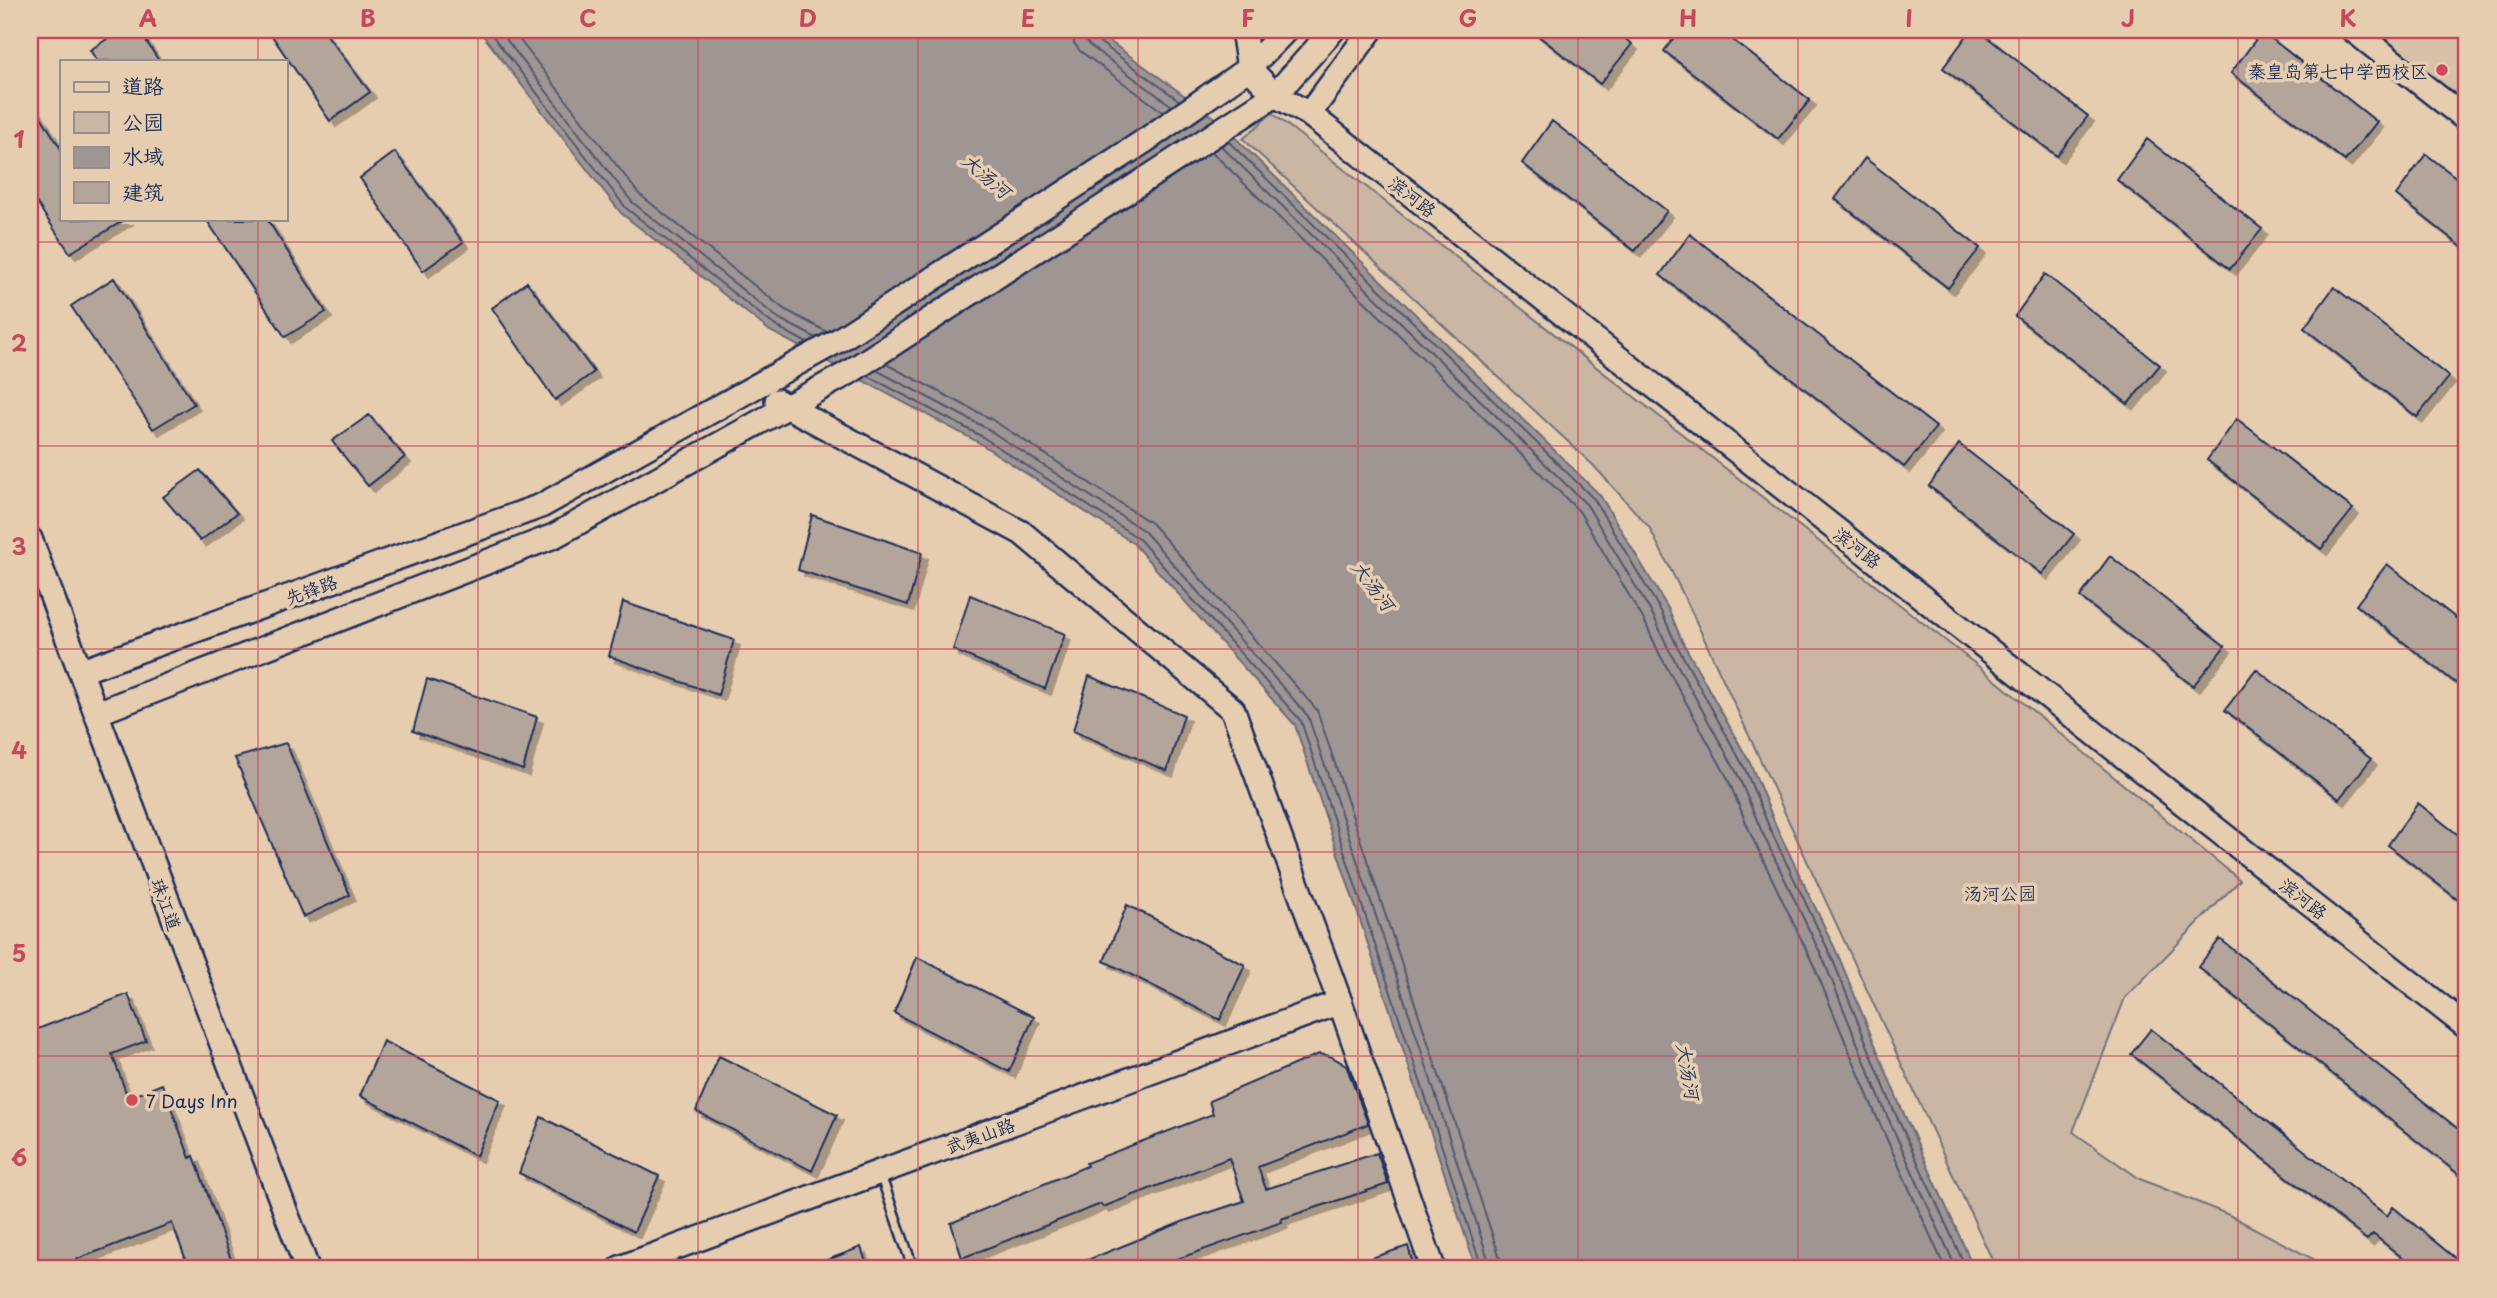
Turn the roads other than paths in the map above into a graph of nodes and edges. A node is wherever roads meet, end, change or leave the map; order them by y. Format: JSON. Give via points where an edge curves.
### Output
{"nodes":[{"id":1,"x":1250,"y":30,"type":"edge"},
{"id":2,"x":1286,"y":30,"type":"edge"},
{"id":3,"x":1333,"y":30,"type":"edge"},
{"id":4,"x":1371,"y":30,"type":"edge"},
{"id":5,"x":2353,"y":30,"type":"edge"},
{"id":6,"x":1249,"y":68,"type":"junction"},
{"id":7,"x":1275,"y":95,"type":"junction"},
{"id":8,"x":1310,"y":114,"type":"junction"},
{"id":9,"x":2467,"y":120,"type":"edge"},
{"id":10,"x":753,"y":387,"type":"junction"},
{"id":11,"x":786,"y":407,"type":"junction"},
{"id":12,"x":30,"y":538,"type":"edge"},
{"id":13,"x":82,"y":671,"type":"junction"},
{"id":14,"x":97,"y":713,"type":"junction"},
{"id":15,"x":1340,"y":1002,"type":"junction"},
{"id":16,"x":2467,"y":1027,"type":"edge"},
{"id":17,"x":884,"y":1185,"type":"dead end"},
{"id":18,"x":307,"y":1268,"type":"edge"},
{"id":19,"x":620,"y":1268,"type":"edge"},
{"id":20,"x":913,"y":1268,"type":"edge"},
{"id":21,"x":1433,"y":1268,"type":"edge"}],
"edges":[{"from":1,"to":6,"type":"street","via":[[1244,36]]},
{"from":2,"to":6,"type":"street","name":"先锋路"},
{"from":3,"to":7,"type":"street"},
{"from":4,"to":8,"type":"street"},
{"from":5,"to":9,"type":"street"},
{"from":6,"to":7,"type":"street","name":"滨河路"},
{"from":6,"to":10,"type":"street","name":"先锋路","via":[[839,340]]},
{"from":7,"to":8,"type":"street","name":"滨河路"},
{"from":7,"to":11,"type":"street","via":[[848,373]]},
{"from":8,"to":16,"type":"street","name":"滨河路"},
{"from":10,"to":11,"type":"street"},
{"from":10,"to":13,"type":"street","name":"先锋路","via":[[541,506]]},
{"from":11,"to":14,"type":"street","via":[[554,536]]},
{"from":11,"to":15,"type":"street","via":[[1022,533],[1233,710]]},
{"from":12,"to":13,"type":"street","name":"珠江道"},
{"from":13,"to":14,"type":"street","name":"珠江道"},
{"from":14,"to":18,"type":"street","name":"珠江道"},
{"from":15,"to":19,"type":"street","name":"武夷山路"},
{"from":15,"to":21,"type":"street"},
{"from":17,"to":20,"type":"lane"}]}
